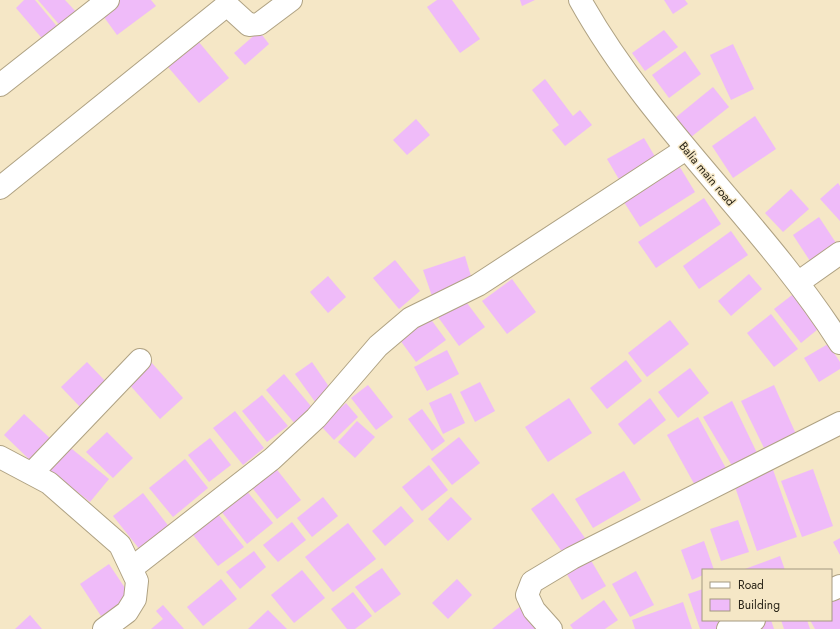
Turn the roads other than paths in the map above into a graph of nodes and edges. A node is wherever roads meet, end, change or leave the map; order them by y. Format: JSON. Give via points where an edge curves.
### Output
{"nodes":[{"id":1,"x":108,"y":0,"type":"edge"},
{"id":2,"x":291,"y":0,"type":"edge"},
{"id":3,"x":580,"y":0,"type":"edge"},
{"id":4,"x":0,"y":85,"type":"edge"},
{"id":5,"x":686,"y":149,"type":"junction"},
{"id":6,"x":0,"y":188,"type":"edge"},
{"id":7,"x":840,"y":254,"type":"edge"},
{"id":8,"x":799,"y":282,"type":"junction"},
{"id":9,"x":840,"y":343,"type":"edge"},
{"id":10,"x":140,"y":360,"type":"dead end"},
{"id":11,"x":840,"y":423,"type":"edge"},
{"id":12,"x":0,"y":457,"type":"edge"},
{"id":13,"x":32,"y":473,"type":"junction"},
{"id":14,"x":132,"y":568,"type":"junction"},
{"id":15,"x":751,"y":621,"type":"edge"},
{"id":16,"x":104,"y":629,"type":"edge"},
{"id":17,"x":551,"y":629,"type":"edge"},
{"id":18,"x":728,"y":629,"type":"edge"}],
"edges":[{"from":1,"to":4,"type":"street"},
{"from":2,"to":6,"type":"street","via":[[259,24],[249,24],[227,5]]},
{"from":3,"to":5,"type":"street","name":"Balia main road","via":[[591,21],[630,78]]},
{"from":5,"to":8,"type":"street","name":"Balia main road"},
{"from":5,"to":14,"type":"street","via":[[478,285],[411,318],[378,346],[316,418],[272,459]]},
{"from":7,"to":8,"type":"street"},
{"from":8,"to":9,"type":"street","name":"Balia main road"},
{"from":10,"to":13,"type":"street"},
{"from":11,"to":17,"type":"street","via":[[572,558],[532,582],[527,595],[534,610]]},
{"from":12,"to":13,"type":"street"},
{"from":13,"to":14,"type":"street","via":[[49,483],[120,546]]},
{"from":14,"to":16,"type":"street","via":[[137,581],[135,599],[126,612]]},
{"from":15,"to":18,"type":"street"}]}
